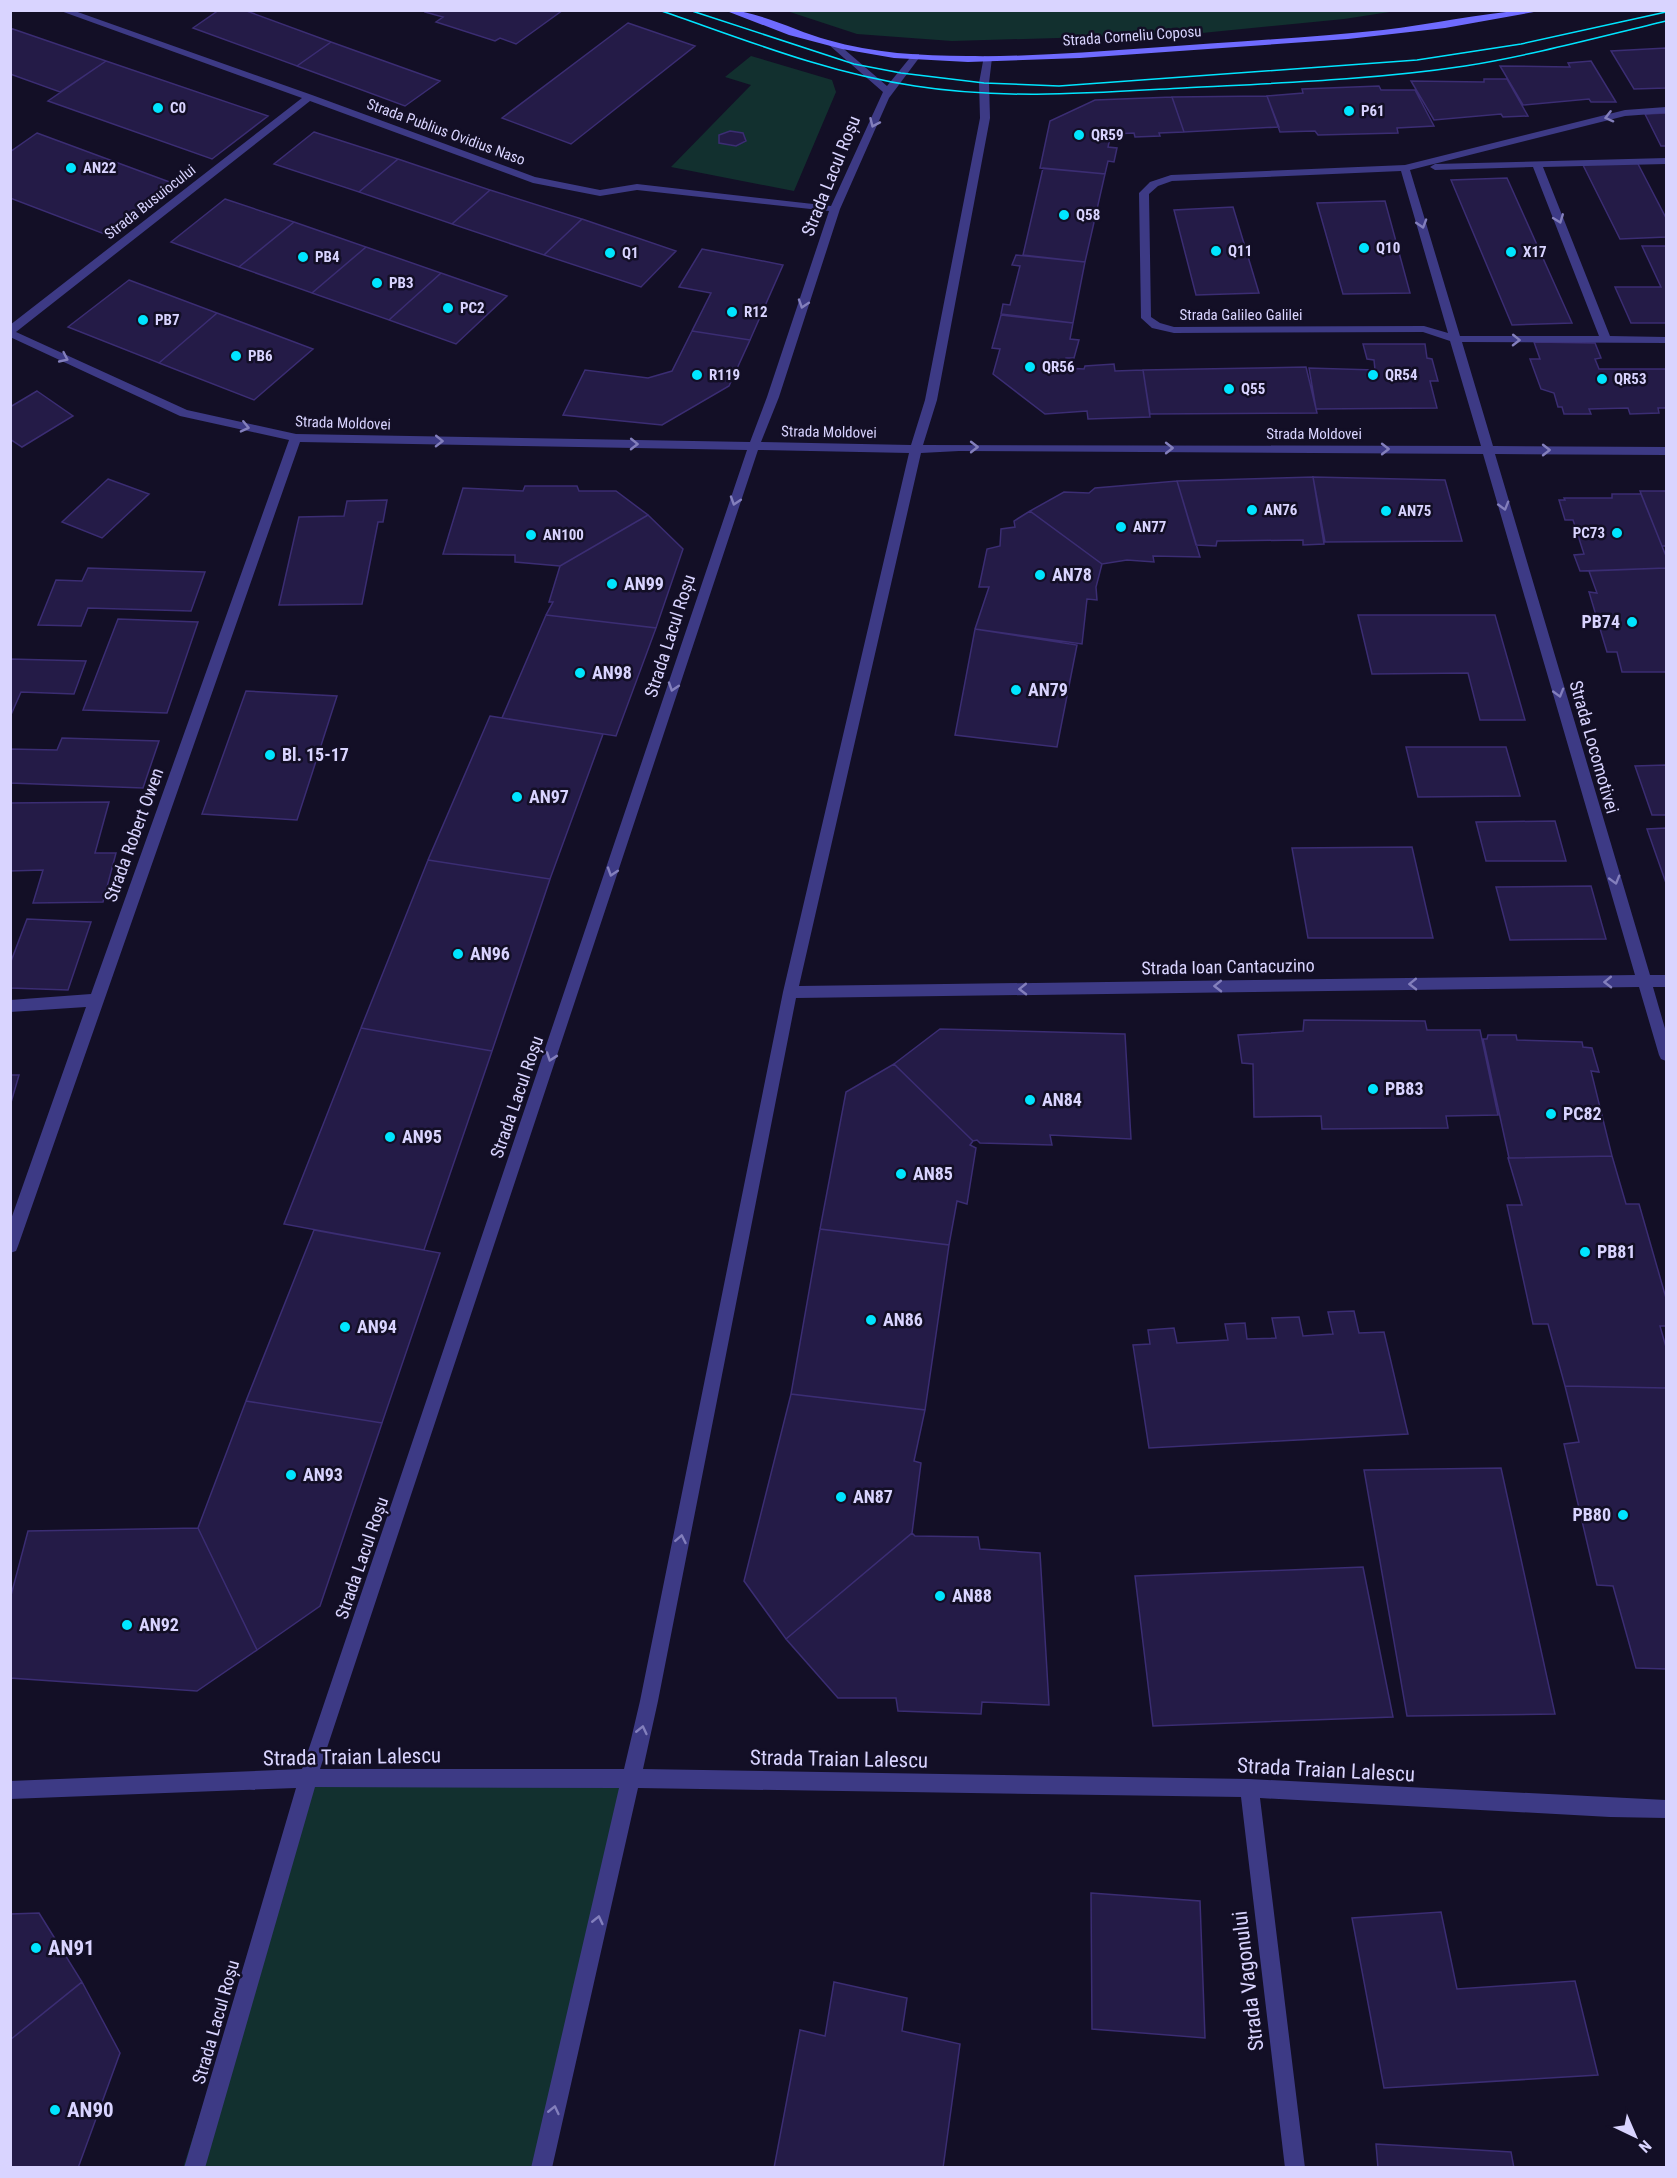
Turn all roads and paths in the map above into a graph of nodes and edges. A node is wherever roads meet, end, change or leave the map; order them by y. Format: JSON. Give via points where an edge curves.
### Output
{"nodes":[{"id":1,"x":62,"y":10,"type":"edge"},
{"id":2,"x":728,"y":10,"type":"edge"},
{"id":3,"x":1541,"y":10,"type":"edge"},
{"id":4,"x":834,"y":45,"type":"junction"},
{"id":5,"x":916,"y":56,"type":"junction"},
{"id":6,"x":987,"y":58,"type":"junction"},
{"id":7,"x":888,"y":92,"type":"junction"},
{"id":8,"x":309,"y":97,"type":"junction"},
{"id":9,"x":1666,"y":110,"type":"edge"},
{"id":10,"x":1666,"y":160,"type":"edge"},
{"id":11,"x":1537,"y":164,"type":"junction"},
{"id":12,"x":1405,"y":168,"type":"junction"},
{"id":13,"x":835,"y":209,"type":"junction"},
{"id":14,"x":10,"y":332,"type":"edge"},
{"id":15,"x":1457,"y":339,"type":"junction"},
{"id":16,"x":1666,"y":340,"type":"edge"},
{"id":17,"x":1606,"y":341,"type":"junction"},
{"id":18,"x":296,"y":438,"type":"junction"},
{"id":19,"x":754,"y":446,"type":"junction"},
{"id":20,"x":916,"y":449,"type":"junction"},
{"id":21,"x":1488,"y":450,"type":"junction"},
{"id":22,"x":1666,"y":451,"type":"edge"},
{"id":23,"x":1645,"y":981,"type":"junction"},
{"id":24,"x":1666,"y":981,"type":"edge"},
{"id":25,"x":790,"y":992,"type":"junction"},
{"id":26,"x":96,"y":1000,"type":"junction"},
{"id":27,"x":10,"y":1005,"type":"edge"},
{"id":28,"x":1666,"y":1055,"type":"edge"},
{"id":29,"x":10,"y":1246,"type":"edge"},
{"id":30,"x":309,"y":1778,"type":"junction"},
{"id":31,"x":630,"y":1778,"type":"junction"},
{"id":32,"x":1249,"y":1788,"type":"junction"},
{"id":33,"x":10,"y":1790,"type":"edge"},
{"id":34,"x":1666,"y":1809,"type":"edge"},
{"id":35,"x":194,"y":2168,"type":"edge"},
{"id":36,"x":541,"y":2168,"type":"edge"},
{"id":37,"x":1295,"y":2168,"type":"edge"}],
"edges":[{"from":1,"to":8,"type":"street","name":"Strada Publius Ovidius Naso"},
{"from":2,"to":4,"type":"main road","name":"Strada Corneliu Coposu"},
{"from":3,"to":6,"type":"main road","name":"Strada Corneliu Coposu","via":[[1473,23],[1332,39]]},
{"from":4,"to":5,"type":"main road","name":"Strada Corneliu Coposu"},
{"from":4,"to":7,"type":"street"},
{"from":5,"to":6,"type":"main road","name":"Strada Corneliu Coposu"},
{"from":5,"to":7,"type":"street","name":"Strada Lacul Roșu"},
{"from":6,"to":20,"type":"street","via":[[985,118],[931,400]]},
{"from":7,"to":13,"type":"street","name":"Strada Lacul Roșu","one_way":true},
{"from":8,"to":13,"type":"street","name":"Strada Publius Ovidius Naso","via":[[533,180],[600,193],[638,187]]},
{"from":8,"to":14,"type":"street","name":"Strada Busuiocului"},
{"from":9,"to":12,"type":"street","one_way":true,"via":[[1625,113]]},
{"from":10,"to":11,"type":"street"},
{"from":11,"to":12,"type":"street"},
{"from":11,"to":17,"type":"street","one_way":true},
{"from":12,"to":15,"type":"street","one_way":true},
{"from":12,"to":15,"type":"street","name":"Strada Galileo Galilei","via":[[1171,178],[1154,184],[1144,193],[1146,318],[1156,326],[1174,330],[1424,329]]},
{"from":13,"to":19,"type":"street","name":"Strada Lacul Roșu","one_way":true},
{"from":14,"to":18,"type":"street","name":"Strada Moldovei","one_way":true,"via":[[184,413]]},
{"from":15,"to":17,"type":"street","name":"Strada Galileo Galilei","one_way":true},
{"from":15,"to":21,"type":"street"},
{"from":16,"to":17,"type":"street","name":"Strada Galileo Galilei"},
{"from":18,"to":19,"type":"street","name":"Strada Moldovei","one_way":true},
{"from":18,"to":26,"type":"street","name":"Strada Robert Owen"},
{"from":19,"to":20,"type":"street","name":"Strada Moldovei"},
{"from":19,"to":30,"type":"street","name":"Strada Lacul Roșu","one_way":true},
{"from":20,"to":21,"type":"street","name":"Strada Moldovei","one_way":true},
{"from":20,"to":25,"type":"street"},
{"from":21,"to":22,"type":"street","name":"Strada Moldovei","one_way":true},
{"from":21,"to":23,"type":"street","name":"Strada Locomotivei","one_way":true},
{"from":23,"to":24,"type":"street","name":"Strada Ioan Cantacuzino"},
{"from":23,"to":25,"type":"street","name":"Strada Ioan Cantacuzino","one_way":true},
{"from":23,"to":28,"type":"street","name":"Strada Locomotivei"},
{"from":31,"to":25,"type":"street","one_way":true,"via":[[649,1701]]},
{"from":26,"to":27,"type":"street"},
{"from":26,"to":29,"type":"street","name":"Strada Robert Owen"},
{"from":30,"to":31,"type":"street","name":"Strada Traian Lalescu"},
{"from":30,"to":33,"type":"street","name":"Strada Traian Lalescu"},
{"from":30,"to":35,"type":"street","name":"Strada Lacul Roșu"},
{"from":31,"to":32,"type":"street","name":"Strada Traian Lalescu"},
{"from":36,"to":31,"type":"street","one_way":true},
{"from":32,"to":34,"type":"street","name":"Strada Traian Lalescu"},
{"from":32,"to":37,"type":"street","name":"Strada Vagonului"}]}
